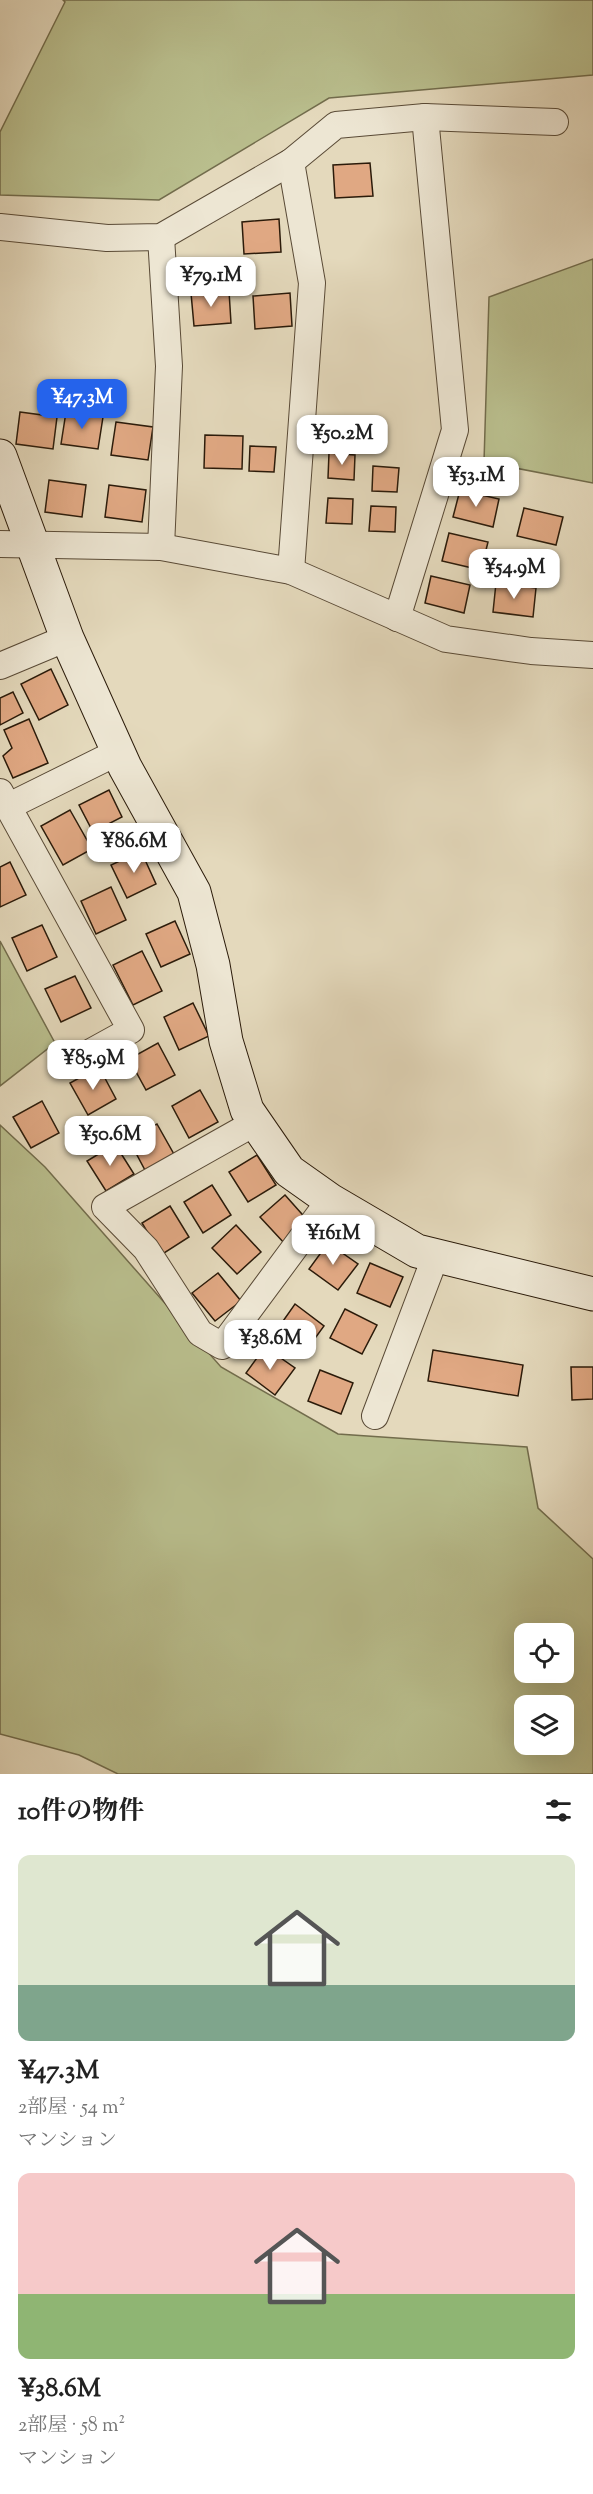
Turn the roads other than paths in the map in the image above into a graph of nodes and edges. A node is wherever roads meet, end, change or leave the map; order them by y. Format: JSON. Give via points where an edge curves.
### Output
{"nodes":[{"id":1,"x":425,"y":117,"type":"junction"},
{"id":2,"x":555,"y":122,"type":"dead end"},
{"id":3,"x":291,"y":162,"type":"junction"},
{"id":4,"x":0,"y":227,"type":"edge"},
{"id":5,"x":160,"y":237,"type":"junction"},
{"id":6,"x":0,"y":456,"type":"edge"},
{"id":7,"x":15,"y":544,"type":"edge"},
{"id":8,"x":161,"y":547,"type":"junction"},
{"id":9,"x":291,"y":570,"type":"junction"},
{"id":10,"x":397,"y":618,"type":"junction"},
{"id":11,"x":67,"y":638,"type":"junction"},
{"id":12,"x":593,"y":655,"type":"edge"},
{"id":13,"x":0,"y":666,"type":"edge"},
{"id":14,"x":118,"y":752,"type":"junction"},
{"id":15,"x":4,"y":800,"type":"edge"},
{"id":16,"x":73,"y":1062,"type":"dead end"},
{"id":17,"x":255,"y":1122,"type":"junction"},
{"id":18,"x":330,"y":1200,"type":"junction"},
{"id":19,"x":436,"y":1256,"type":"junction"},
{"id":20,"x":593,"y":1294,"type":"edge"},
{"id":21,"x":375,"y":1416,"type":"dead end"}],
"edges":[{"from":1,"to":2,"type":"street"},
{"from":1,"to":3,"type":"street","via":[[336,125]]},
{"from":1,"to":10,"type":"street","via":[[455,430]]},
{"from":3,"to":5,"type":"street"},
{"from":3,"to":9,"type":"street","via":[[312,284]]},
{"from":4,"to":5,"type":"street","via":[[106,238]]},
{"from":5,"to":8,"type":"street","via":[[169,366]]},
{"from":6,"to":7,"type":"street"},
{"from":7,"to":8,"type":"street"},
{"from":7,"to":11,"type":"street"},
{"from":8,"to":9,"type":"street"},
{"from":9,"to":10,"type":"street"},
{"from":10,"to":12,"type":"street","via":[[446,639]]},
{"from":11,"to":13,"type":"street"},
{"from":11,"to":14,"type":"street"},
{"from":14,"to":15,"type":"street"},
{"from":14,"to":17,"type":"street","via":[[194,892],[213,965],[226,1041],[247,1110]]},
{"from":15,"to":16,"type":"street","via":[[131,1030]]},
{"from":17,"to":18,"type":"street","via":[[289,1171]]},
{"from":17,"to":18,"type":"street","via":[[105,1207],[146,1249],[200,1333],[222,1346]]},
{"from":18,"to":19,"type":"street","via":[[417,1251]]},
{"from":19,"to":20,"type":"street"},
{"from":19,"to":21,"type":"street"}]}
